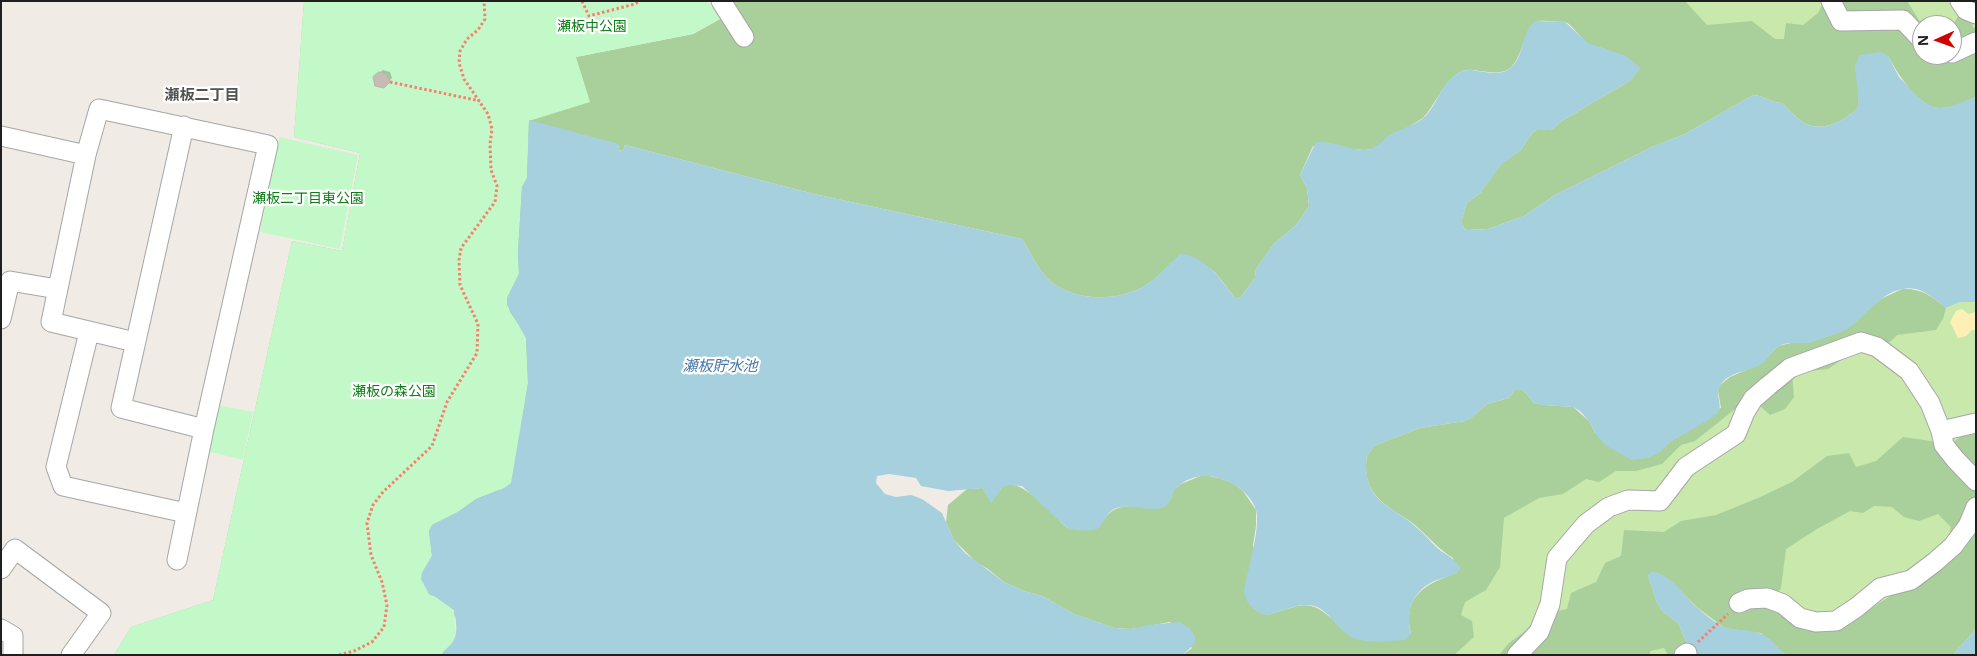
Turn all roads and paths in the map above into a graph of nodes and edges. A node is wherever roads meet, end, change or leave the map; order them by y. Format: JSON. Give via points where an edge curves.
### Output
{"nodes":[{"id":1,"x":484,"y":1,"type":"edge"},
{"id":2,"x":582,"y":1,"type":"edge"},
{"id":3,"x":639,"y":1,"type":"edge"},
{"id":4,"x":721,"y":1,"type":"edge"},
{"id":5,"x":1831,"y":1,"type":"edge"},
{"id":6,"x":1960,"y":1,"type":"edge"},
{"id":7,"x":1976,"y":14,"type":"edge"},
{"id":8,"x":1912,"y":29,"type":"edge"},
{"id":9,"x":744,"y":36,"type":"dead end"},
{"id":10,"x":1976,"y":42,"type":"edge"},
{"id":11,"x":1962,"y":48,"type":"edge"},
{"id":12,"x":390,"y":82,"type":"dead end"},
{"id":13,"x":481,"y":101,"type":"junction"},
{"id":14,"x":184,"y":126,"type":"junction"},
{"id":15,"x":1,"y":136,"type":"edge"},
{"id":16,"x":86,"y":155,"type":"junction"},
{"id":17,"x":57,"y":289,"type":"junction"},
{"id":18,"x":1,"y":319,"type":"edge"},
{"id":19,"x":89,"y":332,"type":"junction"},
{"id":20,"x":135,"y":342,"type":"junction"},
{"id":21,"x":1976,"y":423,"type":"edge"},
{"id":22,"x":204,"y":429,"type":"junction"},
{"id":23,"x":1941,"y":431,"type":"junction"},
{"id":24,"x":1976,"y":480,"type":"edge"},
{"id":25,"x":1976,"y":507,"type":"edge"},
{"id":26,"x":186,"y":513,"type":"junction"},
{"id":27,"x":177,"y":560,"type":"dead end"},
{"id":28,"x":1,"y":569,"type":"edge"},
{"id":29,"x":1739,"y":603,"type":"joint"},
{"id":30,"x":1,"y":629,"type":"edge"},
{"id":31,"x":1686,"y":654,"type":"edge"},
{"id":32,"x":13,"y":655,"type":"edge"},
{"id":33,"x":71,"y":655,"type":"edge"},
{"id":34,"x":339,"y":655,"type":"edge"},
{"id":35,"x":1517,"y":655,"type":"edge"}],
"edges":[{"from":1,"to":13,"type":"path","via":[[485,19],[460,51],[459,64],[464,79]]},
{"from":2,"to":3,"type":"path","via":[[589,16]]},
{"from":4,"to":9,"type":"street"},
{"from":5,"to":8,"type":"street","via":[[1841,21],[1903,20]]},
{"from":6,"to":7,"type":"street","via":[[1966,10]]},
{"from":10,"to":11,"type":"street"},
{"from":12,"to":13,"type":"path"},
{"from":13,"to":34,"type":"path","via":[[492,129],[491,170],[497,186],[495,202],[461,248],[459,260],[460,286],[478,324],[477,353],[447,402],[432,446],[373,505],[367,523],[371,555],[388,605],[384,626],[372,642]]},
{"from":14,"to":16,"type":"street","via":[[99,109]]},
{"from":14,"to":20,"type":"street"},
{"from":14,"to":22,"type":"street","via":[[268,145]]},
{"from":15,"to":16,"type":"street"},
{"from":16,"to":17,"type":"street"},
{"from":17,"to":18,"type":"street","via":[[10,281]]},
{"from":17,"to":19,"type":"street","via":[[51,322]]},
{"from":19,"to":20,"type":"street"},
{"from":19,"to":26,"type":"street","via":[[56,467],[63,486]]},
{"from":20,"to":22,"type":"street","via":[[121,408]]},
{"from":21,"to":23,"type":"street"},
{"from":22,"to":26,"type":"street"},
{"from":23,"to":24,"type":"street","via":[[1944,445]]},
{"from":23,"to":35,"type":"street","via":[[1930,404],[1909,371],[1877,347],[1861,342],[1790,368],[1753,399],[1736,434],[1686,467],[1660,500],[1628,500],[1609,507],[1586,524],[1557,558],[1550,604],[1539,632]]},
{"from":25,"to":29,"type":"street","via":[[1968,526],[1935,562],[1911,580],[1880,588],[1836,621],[1816,622],[1800,618],[1783,604],[1767,598]]},
{"from":26,"to":27,"type":"street"},
{"from":28,"to":33,"type":"street","via":[[14,550],[101,613]]},
{"from":29,"to":31,"type":"path"},
{"from":30,"to":32,"type":"street","via":[[13,636]]}]}
